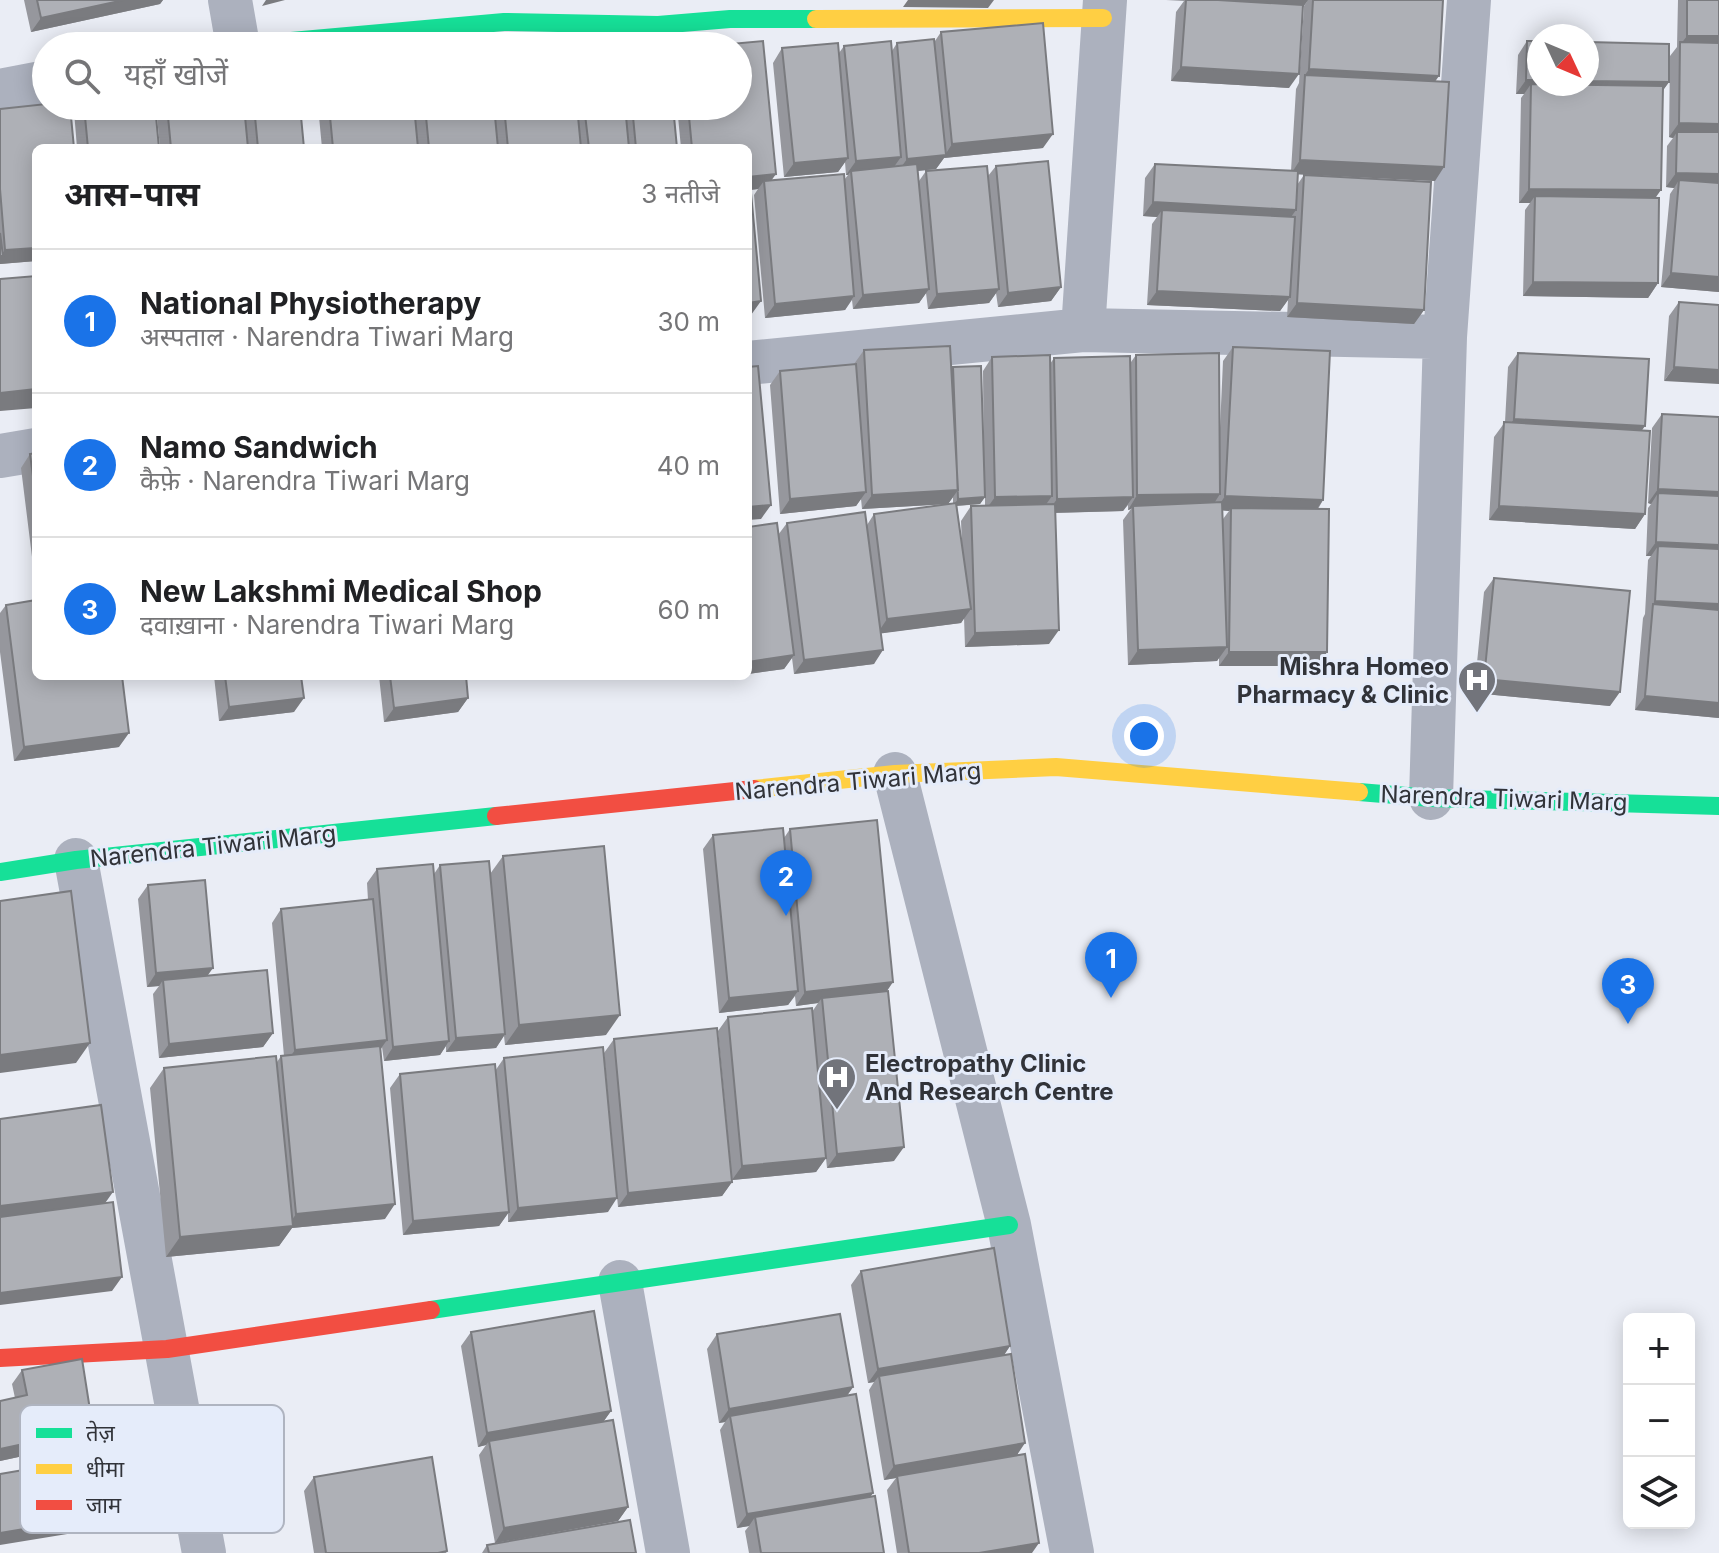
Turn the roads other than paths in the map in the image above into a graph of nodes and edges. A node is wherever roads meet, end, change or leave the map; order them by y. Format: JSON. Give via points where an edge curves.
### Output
{"nodes":[{"id":1,"x":230,"y":0,"type":"edge"},
{"id":2,"x":1469,"y":0,"type":"edge"},
{"id":3,"x":730,"y":9,"type":"edge"},
{"id":4,"x":1104,"y":9,"type":"edge"},
{"id":5,"x":501,"y":11,"type":"edge"},
{"id":6,"x":235,"y":32,"type":"edge"},
{"id":7,"x":343,"y":32,"type":"edge"},
{"id":8,"x":32,"y":85,"type":"edge"},
{"id":9,"x":0,"y":91,"type":"edge"},
{"id":10,"x":1083,"y":330,"type":"junction"},
{"id":11,"x":1445,"y":337,"type":"junction"},
{"id":12,"x":752,"y":363,"type":"edge"},
{"id":13,"x":32,"y":451,"type":"edge"},
{"id":14,"x":0,"y":456,"type":"edge"},
{"id":15,"x":895,"y":774,"type":"junction"},
{"id":16,"x":1431,"y":798,"type":"junction"},
{"id":17,"x":1719,"y":806,"type":"edge"},
{"id":18,"x":76,"y":860,"type":"junction"},
{"id":19,"x":0,"y":872,"type":"edge"},
{"id":20,"x":1009,"y":1225,"type":"junction"},
{"id":21,"x":620,"y":1282,"type":"junction"},
{"id":22,"x":167,"y":1349,"type":"junction"},
{"id":23,"x":0,"y":1358,"type":"edge"},
{"id":24,"x":177,"y":1405,"type":"edge"},
{"id":25,"x":200,"y":1533,"type":"edge"},
{"id":26,"x":204,"y":1553,"type":"edge"},
{"id":27,"x":668,"y":1553,"type":"edge"},
{"id":28,"x":1072,"y":1553,"type":"edge"}],
"edges":[{"from":1,"to":6,"type":"street"},
{"from":2,"to":11,"type":"street"},
{"from":3,"to":4,"type":"street"},
{"from":3,"to":5,"type":"street","via":[[658,25]]},
{"from":4,"to":10,"type":"street"},
{"from":5,"to":7,"type":"street"},
{"from":8,"to":9,"type":"street"},
{"from":10,"to":11,"type":"street"},
{"from":10,"to":12,"type":"street"},
{"from":11,"to":16,"type":"street"},
{"from":13,"to":14,"type":"street"},
{"from":15,"to":16,"type":"street","name":"Narendra Tiwari Marg","via":[[1056,767]]},
{"from":15,"to":18,"type":"street","name":"Narendra Tiwari Marg"},
{"from":15,"to":20,"type":"street"},
{"from":16,"to":17,"type":"street","name":"Narendra Tiwari Marg"},
{"from":18,"to":19,"type":"street","name":"Narendra Tiwari Marg"},
{"from":18,"to":22,"type":"street"},
{"from":20,"to":21,"type":"street"},
{"from":20,"to":28,"type":"street"},
{"from":21,"to":22,"type":"street"},
{"from":21,"to":27,"type":"street"},
{"from":22,"to":23,"type":"street"},
{"from":22,"to":24,"type":"street"},
{"from":25,"to":26,"type":"street"}]}
